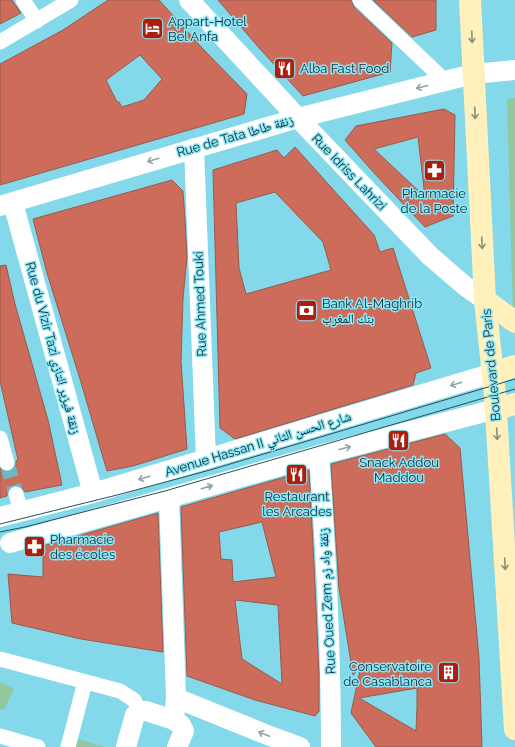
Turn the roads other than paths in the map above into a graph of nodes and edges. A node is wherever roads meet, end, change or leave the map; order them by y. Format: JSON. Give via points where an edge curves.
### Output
{"nodes":[{"id":1,"x":23,"y":0,"type":"edge"},
{"id":2,"x":71,"y":0,"type":"edge"},
{"id":3,"x":189,"y":0,"type":"edge"},
{"id":4,"x":360,"y":0,"type":"edge"},
{"id":5,"x":470,"y":0,"type":"edge"},
{"id":6,"x":37,"y":21,"type":"junction"},
{"id":7,"x":0,"y":42,"type":"edge"},
{"id":8,"x":515,"y":70,"type":"edge"},
{"id":9,"x":473,"y":74,"type":"junction"},
{"id":10,"x":445,"y":81,"type":"junction"},
{"id":11,"x":298,"y":118,"type":"junction"},
{"id":12,"x":194,"y":148,"type":"junction"},
{"id":13,"x":6,"y":204,"type":"edge"},
{"id":14,"x":485,"y":300,"type":"junction"},
{"id":15,"x":515,"y":322,"type":"edge"},
{"id":16,"x":515,"y":366,"type":"edge"},
{"id":17,"x":493,"y":373,"type":"junction"},
{"id":18,"x":505,"y":407,"type":"edge"},
{"id":19,"x":0,"y":438,"type":"edge"},
{"id":20,"x":319,"y":455,"type":"junction"},
{"id":21,"x":206,"y":459,"type":"junction"},
{"id":22,"x":7,"y":462,"type":"tunnel mouth"},
{"id":23,"x":93,"y":493,"type":"junction"},
{"id":24,"x":169,"y":498,"type":"junction"},
{"id":25,"x":0,"y":517,"type":"edge"},
{"id":26,"x":10,"y":543,"type":"dead end"},
{"id":27,"x":0,"y":660,"type":"edge"},
{"id":28,"x":86,"y":682,"type":"junction"},
{"id":29,"x":176,"y":698,"type":"junction"},
{"id":30,"x":140,"y":711,"type":"junction"},
{"id":31,"x":174,"y":720,"type":"junction"},
{"id":32,"x":515,"y":729,"type":"edge"},
{"id":33,"x":0,"y":736,"type":"edge"},
{"id":34,"x":38,"y":747,"type":"edge"},
{"id":35,"x":68,"y":747,"type":"edge"},
{"id":36,"x":126,"y":747,"type":"edge"},
{"id":37,"x":177,"y":747,"type":"edge"},
{"id":38,"x":300,"y":747,"type":"edge"},
{"id":39,"x":331,"y":747,"type":"edge"}],
"edges":[{"from":1,"to":6,"type":"street"},
{"from":2,"to":6,"type":"street"},
{"from":3,"to":11,"type":"street","name":"Rue Idriss Lahrizi"},
{"from":4,"to":10,"type":"street"},
{"from":5,"to":9,"type":"main road","name":"Boulevard de Paris","one_way":true},
{"from":6,"to":7,"type":"street"},
{"from":8,"to":9,"type":"street","name":"Rue de Tata زنقة طاطا"},
{"from":9,"to":10,"type":"street","name":"Rue de Tata زنقة طاطا"},
{"from":9,"to":14,"type":"main road","name":"Boulevard de Paris","one_way":true},
{"from":10,"to":11,"type":"street","name":"Rue de Tata زنقة طاطا","one_way":true},
{"from":11,"to":12,"type":"street","name":"Rue de Tata زنقة طاطا"},
{"from":11,"to":14,"type":"street","name":"Rue Idriss Lahrizi","via":[[430,256]]},
{"from":12,"to":13,"type":"street","name":"Rue de Tata زنقة طاطا","one_way":true},
{"from":12,"to":21,"type":"street","name":"Rue Ahmed Touki"},
{"from":13,"to":23,"type":"street","name":"Rue du Vizir Tazi زنقة فيزير التازي"},
{"from":14,"to":15,"type":"main road"},
{"from":14,"to":17,"type":"main road","name":"Boulevard de Paris"},
{"from":16,"to":17,"type":"main road","name":"Avenue Hassan II شارع الحسن الثاني"},
{"from":17,"to":18,"type":"main road","name":"Boulevard de Paris"},
{"from":17,"to":21,"type":"street","name":"Avenue Hassan II شارع الحسن الثاني","one_way":true},
{"from":20,"to":18,"type":"street","name":"Avenue Hassan II شارع الحسن الثاني","one_way":true},
{"from":18,"to":32,"type":"main road","name":"Boulevard de Paris","one_way":true},
{"from":19,"to":22,"type":"street"},
{"from":24,"to":20,"type":"street","name":"Avenue Hassan II شارع الحسن الثاني","one_way":true},
{"from":20,"to":39,"type":"street","name":"Rue Oued Zem زنقة واد زم","via":[[327,578]]},
{"from":21,"to":23,"type":"street","name":"Avenue Hassan II شارع الحسن الثاني","one_way":true},
{"from":23,"to":25,"type":"street","name":"Avenue Hassan II شارع الحسن الثاني","via":[[19,503]]},
{"from":24,"to":26,"type":"street","name":"Avenue Hassan II شارع الحسن الثاني"},
{"from":24,"to":29,"type":"street"},
{"from":27,"to":28,"type":"street"},
{"from":28,"to":30,"type":"street","via":[[125,693],[134,700]]},
{"from":28,"to":35,"type":"street"},
{"from":29,"to":31,"type":"street"},
{"from":38,"to":29,"type":"street","one_way":true},
{"from":30,"to":31,"type":"street"},
{"from":30,"to":36,"type":"street","via":[[135,715]]},
{"from":31,"to":37,"type":"street","via":[[184,731]]},
{"from":33,"to":34,"type":"street"}]}
